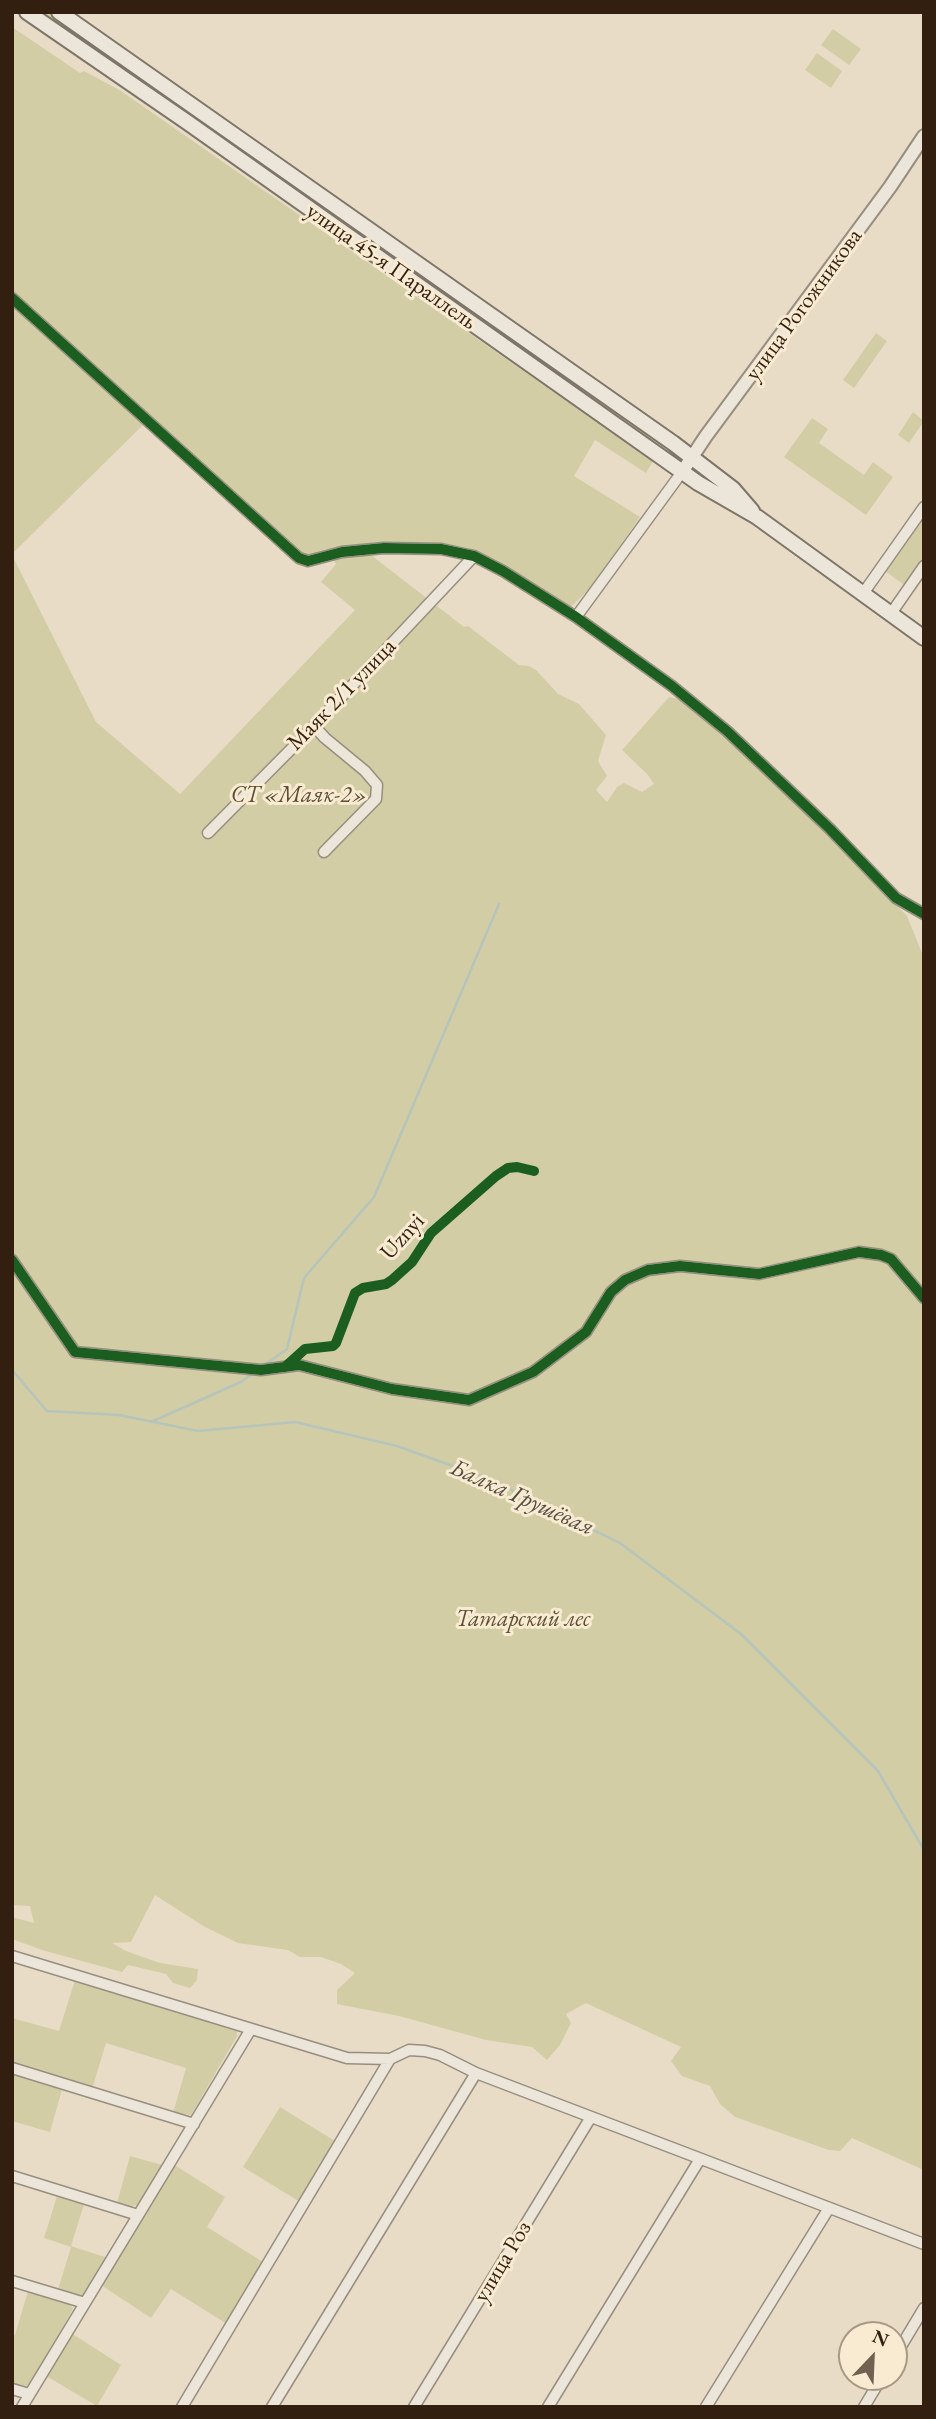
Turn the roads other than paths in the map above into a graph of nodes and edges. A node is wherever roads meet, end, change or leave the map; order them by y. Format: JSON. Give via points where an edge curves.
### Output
{"nodes":[{"id":1,"x":27,"y":12,"type":"edge"},
{"id":2,"x":59,"y":12,"type":"edge"},
{"id":3,"x":924,"y":136,"type":"edge"},
{"id":4,"x":12,"y":298,"type":"edge"},
{"id":5,"x":692,"y":457,"type":"junction"},
{"id":6,"x":682,"y":472,"type":"junction"},
{"id":7,"x":924,"y":507,"type":"edge"},
{"id":8,"x":757,"y":517,"type":"junction"},
{"id":9,"x":474,"y":556,"type":"junction"},
{"id":10,"x":924,"y":566,"type":"edge"},
{"id":11,"x":862,"y":595,"type":"junction"},
{"id":12,"x":890,"y":615,"type":"junction"},
{"id":13,"x":576,"y":617,"type":"junction"},
{"id":14,"x":924,"y":638,"type":"edge"},
{"id":15,"x":314,"y":726,"type":"junction"},
{"id":16,"x":208,"y":833,"type":"dead end"},
{"id":17,"x":324,"y":852,"type":"dead end"},
{"id":18,"x":924,"y":914,"type":"edge"},
{"id":19,"x":12,"y":1260,"type":"edge"},
{"id":20,"x":924,"y":1298,"type":"edge"},
{"id":21,"x":12,"y":1956,"type":"edge"},
{"id":22,"x":251,"y":2029,"type":"junction"},
{"id":23,"x":390,"y":2059,"type":"junction"},
{"id":24,"x":12,"y":2068,"type":"edge"},
{"id":25,"x":476,"y":2073,"type":"junction"},
{"id":26,"x":591,"y":2117,"type":"junction"},
{"id":27,"x":194,"y":2124,"type":"junction"},
{"id":28,"x":700,"y":2159,"type":"junction"},
{"id":29,"x":12,"y":2176,"type":"edge"},
{"id":30,"x":829,"y":2208,"type":"junction"},
{"id":31,"x":138,"y":2215,"type":"junction"},
{"id":32,"x":924,"y":2244,"type":"edge"},
{"id":33,"x":12,"y":2281,"type":"edge"},
{"id":34,"x":85,"y":2303,"type":"junction"},
{"id":35,"x":924,"y":2308,"type":"edge"},
{"id":36,"x":908,"y":2335,"type":"edge"},
{"id":37,"x":12,"y":2389,"type":"edge"},
{"id":38,"x":874,"y":2391,"type":"edge"},
{"id":39,"x":29,"y":2394,"type":"junction"},
{"id":40,"x":22,"y":2407,"type":"edge"},
{"id":41,"x":182,"y":2407,"type":"edge"},
{"id":42,"x":272,"y":2407,"type":"edge"},
{"id":43,"x":414,"y":2407,"type":"edge"},
{"id":44,"x":548,"y":2407,"type":"edge"},
{"id":45,"x":706,"y":2407,"type":"edge"},
{"id":46,"x":864,"y":2407,"type":"edge"}],
"edges":[{"from":1,"to":6,"type":"main road","name":"улица 45-я Параллель"},
{"from":2,"to":5,"type":"main road","name":"улица 45-я Параллель"},
{"from":3,"to":5,"type":"street","name":"улица Рогожникова"},
{"from":4,"to":9,"type":"street","via":[[299,558],[308,561],[384,548],[441,549]]},
{"from":5,"to":6,"type":"street","name":"улица Рогожникова"},
{"from":5,"to":8,"type":"main road","name":"улица 45-я Параллель","via":[[733,489]]},
{"from":6,"to":8,"type":"main road","name":"улица 45-я Параллель"},
{"from":6,"to":13,"type":"street"},
{"from":7,"to":11,"type":"street"},
{"from":8,"to":11,"type":"main road","name":"улица 45-я Параллель"},
{"from":9,"to":13,"type":"street"},
{"from":9,"to":15,"type":"street","name":"Маяк 2/1 улица"},
{"from":10,"to":12,"type":"street"},
{"from":11,"to":12,"type":"main road","name":"улица 45-я Параллель"},
{"from":12,"to":14,"type":"main road","name":"улица 45-я Параллель"},
{"from":13,"to":18,"type":"street","via":[[727,732],[896,898]]},
{"from":15,"to":16,"type":"street","name":"Маяк 2/1 улица"},
{"from":15,"to":17,"type":"street","via":[[377,785],[376,799]]},
{"from":19,"to":20,"type":"street","via":[[75,1352],[261,1370],[299,1365],[392,1389],[469,1400],[533,1372],[586,1332],[611,1292],[648,1270],[681,1266],[759,1274],[859,1252],[891,1259]]},
{"from":21,"to":22,"type":"street"},
{"from":22,"to":23,"type":"street","via":[[347,2058]]},
{"from":22,"to":27,"type":"street"},
{"from":23,"to":25,"type":"street","via":[[409,2050],[425,2051]]},
{"from":23,"to":41,"type":"street"},
{"from":24,"to":27,"type":"street"},
{"from":25,"to":26,"type":"street"},
{"from":25,"to":42,"type":"street"},
{"from":26,"to":28,"type":"street"},
{"from":26,"to":43,"type":"street","name":"улица Роз"},
{"from":27,"to":31,"type":"street"},
{"from":28,"to":30,"type":"street"},
{"from":28,"to":44,"type":"street"},
{"from":29,"to":31,"type":"street"},
{"from":30,"to":32,"type":"street"},
{"from":30,"to":45,"type":"street"},
{"from":31,"to":34,"type":"street"},
{"from":33,"to":34,"type":"street"},
{"from":34,"to":39,"type":"street"},
{"from":35,"to":36,"type":"street"},
{"from":37,"to":39,"type":"street"},
{"from":38,"to":46,"type":"street"},
{"from":39,"to":40,"type":"street"}]}
